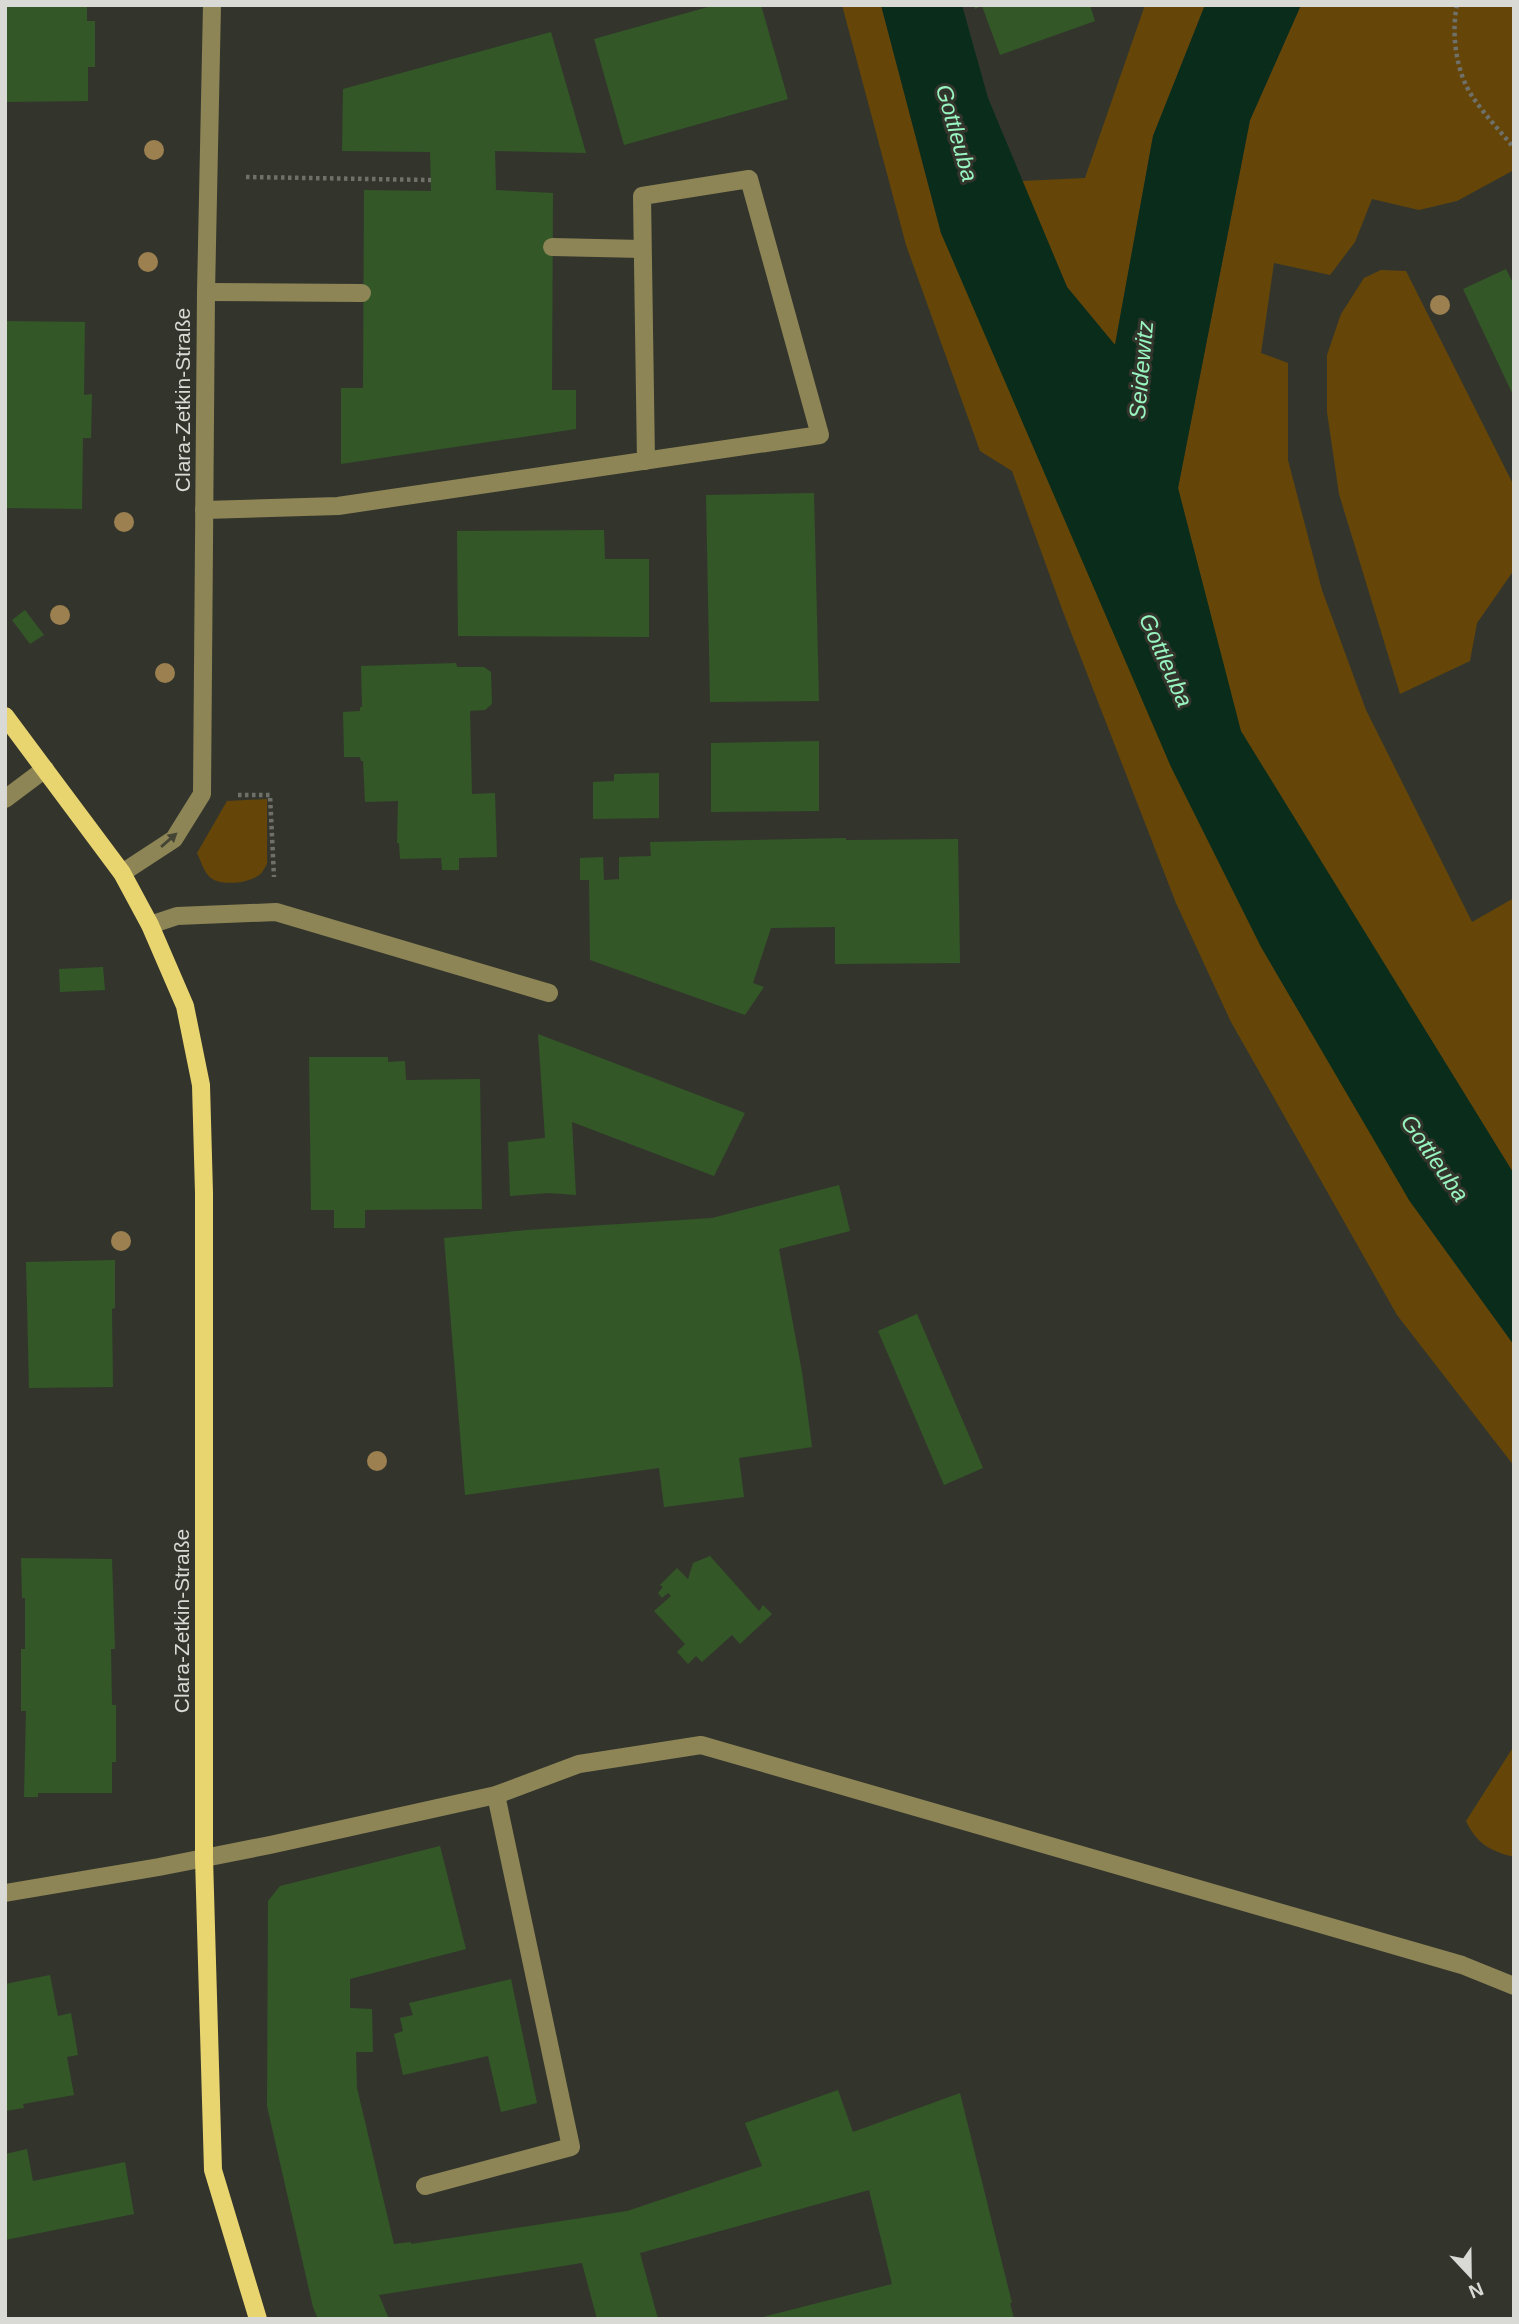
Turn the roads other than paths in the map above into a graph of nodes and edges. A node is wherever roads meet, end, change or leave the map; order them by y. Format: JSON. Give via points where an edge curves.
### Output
{"nodes":[{"id":1,"x":212,"y":5,"type":"edge"},
{"id":2,"x":552,"y":247,"type":"dead end"},
{"id":3,"x":642,"y":249,"type":"junction"},
{"id":4,"x":206,"y":292,"type":"junction"},
{"id":5,"x":362,"y":293,"type":"dead end"},
{"id":6,"x":646,"y":461,"type":"junction"},
{"id":7,"x":204,"y":510,"type":"junction"},
{"id":8,"x":5,"y":716,"type":"edge"},
{"id":9,"x":45,"y":769,"type":"junction"},
{"id":10,"x":5,"y":799,"type":"edge"},
{"id":11,"x":122,"y":873,"type":"junction"},
{"id":12,"x":150,"y":925,"type":"junction"},
{"id":13,"x":549,"y":993,"type":"dead end"},
{"id":14,"x":496,"y":1795,"type":"junction"},
{"id":15,"x":204,"y":1858,"type":"junction"},
{"id":16,"x":5,"y":1893,"type":"edge"},
{"id":17,"x":1514,"y":1986,"type":"edge"},
{"id":18,"x":425,"y":2186,"type":"dead end"},
{"id":19,"x":258,"y":2319,"type":"edge"}],
"edges":[{"from":1,"to":4,"type":"street","name":"Clara-Zetkin-Straße"},
{"from":2,"to":3,"type":"street"},
{"from":3,"to":6,"type":"street"},
{"from":3,"to":6,"type":"street","via":[[642,196],[749,179],[820,435]]},
{"from":4,"to":5,"type":"street"},
{"from":4,"to":7,"type":"street","name":"Clara-Zetkin-Straße"},
{"from":6,"to":7,"type":"street","via":[[338,506]]},
{"from":11,"to":7,"type":"street","name":"Clara-Zetkin-Straße","one_way":true,"via":[[174,839],[202,794]]},
{"from":8,"to":9,"type":"main road","name":"Clara-Zetkin-Straße"},
{"from":9,"to":10,"type":"street"},
{"from":9,"to":11,"type":"main road","name":"Clara-Zetkin-Straße"},
{"from":11,"to":12,"type":"main road","name":"Clara-Zetkin-Straße"},
{"from":12,"to":13,"type":"street","via":[[177,916],[276,912]]},
{"from":12,"to":15,"type":"main road","name":"Clara-Zetkin-Straße","via":[[186,1006],[201,1085]]},
{"from":14,"to":15,"type":"street"},
{"from":14,"to":17,"type":"street","via":[[579,1764],[701,1745],[1462,1965]]},
{"from":14,"to":18,"type":"street","via":[[571,2147]]},
{"from":15,"to":16,"type":"street"},
{"from":15,"to":19,"type":"main road","name":"Clara-Zetkin-Straße","via":[[213,2170]]}]}
